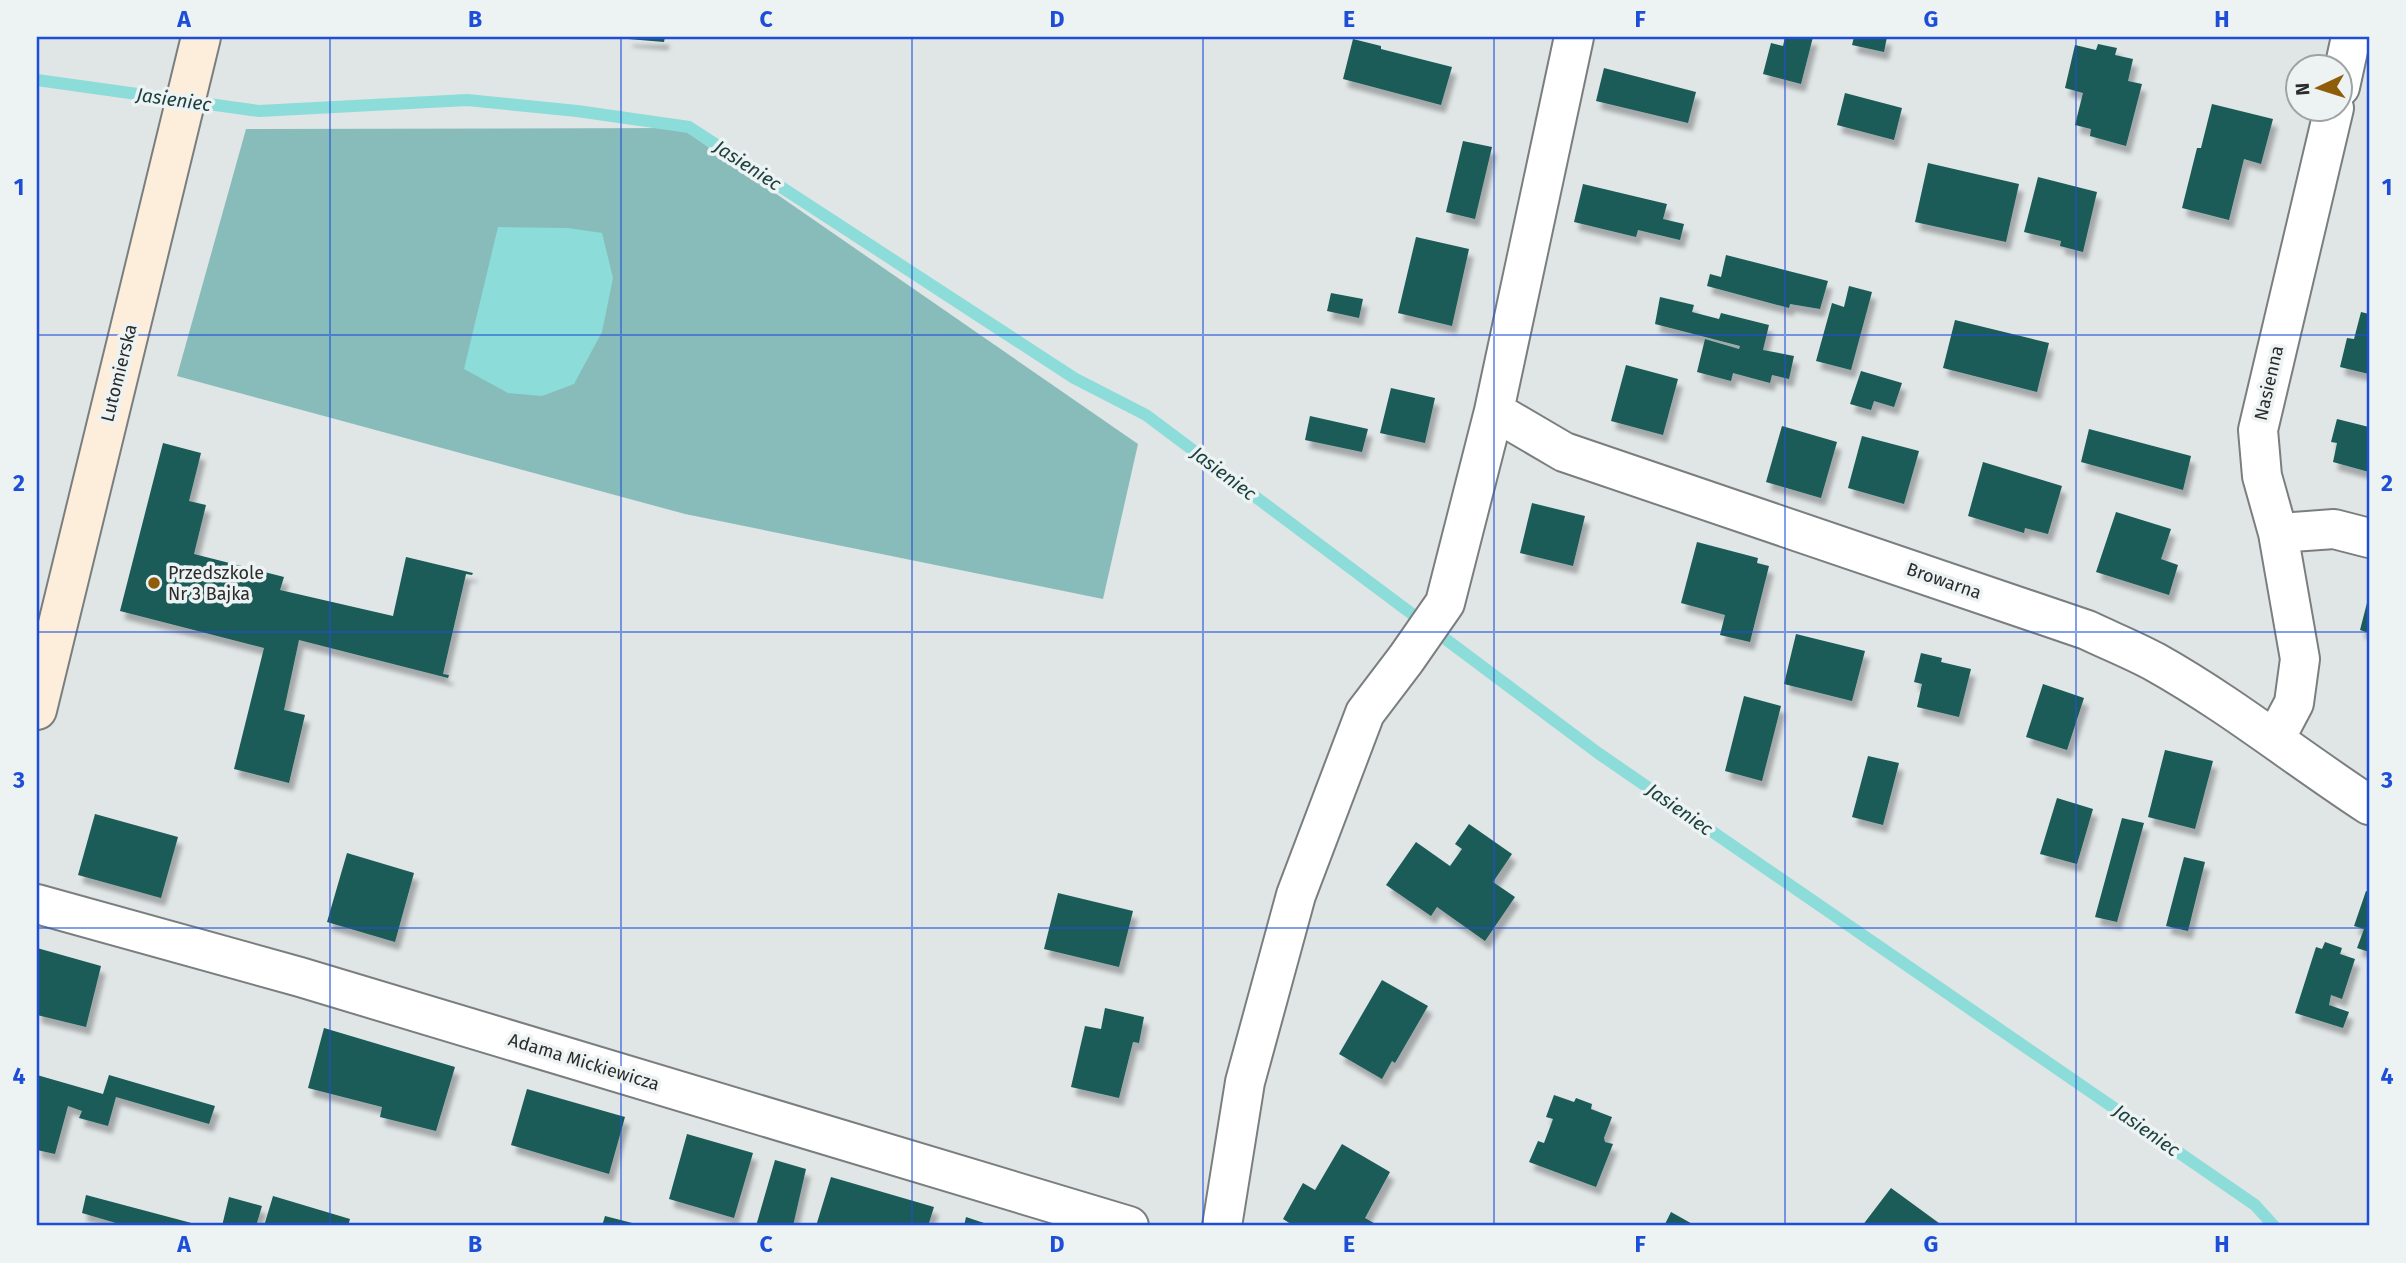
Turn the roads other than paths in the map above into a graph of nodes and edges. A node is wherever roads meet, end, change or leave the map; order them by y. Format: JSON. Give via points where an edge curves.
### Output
{"nodes":[{"id":1,"x":1574,"y":37,"type":"edge"},
{"id":2,"x":199,"y":48,"type":"edge"},
{"id":3,"x":2331,"y":122,"type":"edge"},
{"id":4,"x":1494,"y":411,"type":"junction"},
{"id":5,"x":2278,"y":533,"type":"junction"},
{"id":6,"x":2369,"y":538,"type":"edge"},
{"id":7,"x":37,"y":710,"type":"edge"},
{"id":8,"x":2276,"y":739,"type":"junction"},
{"id":9,"x":2369,"y":805,"type":"edge"},
{"id":10,"x":37,"y":904,"type":"edge"},
{"id":11,"x":1129,"y":1226,"type":"edge"},
{"id":12,"x":1222,"y":1226,"type":"edge"}],
"edges":[{"from":1,"to":4,"type":"street"},
{"from":2,"to":7,"type":"main road","name":"Lutomierska"},
{"from":3,"to":5,"type":"street","name":"Nasienna","via":[[2258,430],[2262,476]]},
{"from":4,"to":8,"type":"street","name":"Browarna","via":[[1564,452],[2087,630],[2155,663]]},
{"from":4,"to":12,"type":"street","via":[[1444,603],[1364,713],[1296,895],[1245,1082]]},
{"from":5,"to":6,"type":"street","via":[[2334,529]]},
{"from":5,"to":8,"type":"street","name":"Nasienna","via":[[2300,659],[2294,703]]},
{"from":8,"to":9,"type":"street","name":"Browarna"},
{"from":10,"to":11,"type":"street","name":"Adama Mickiewicza","via":[[300,977]]}]}
